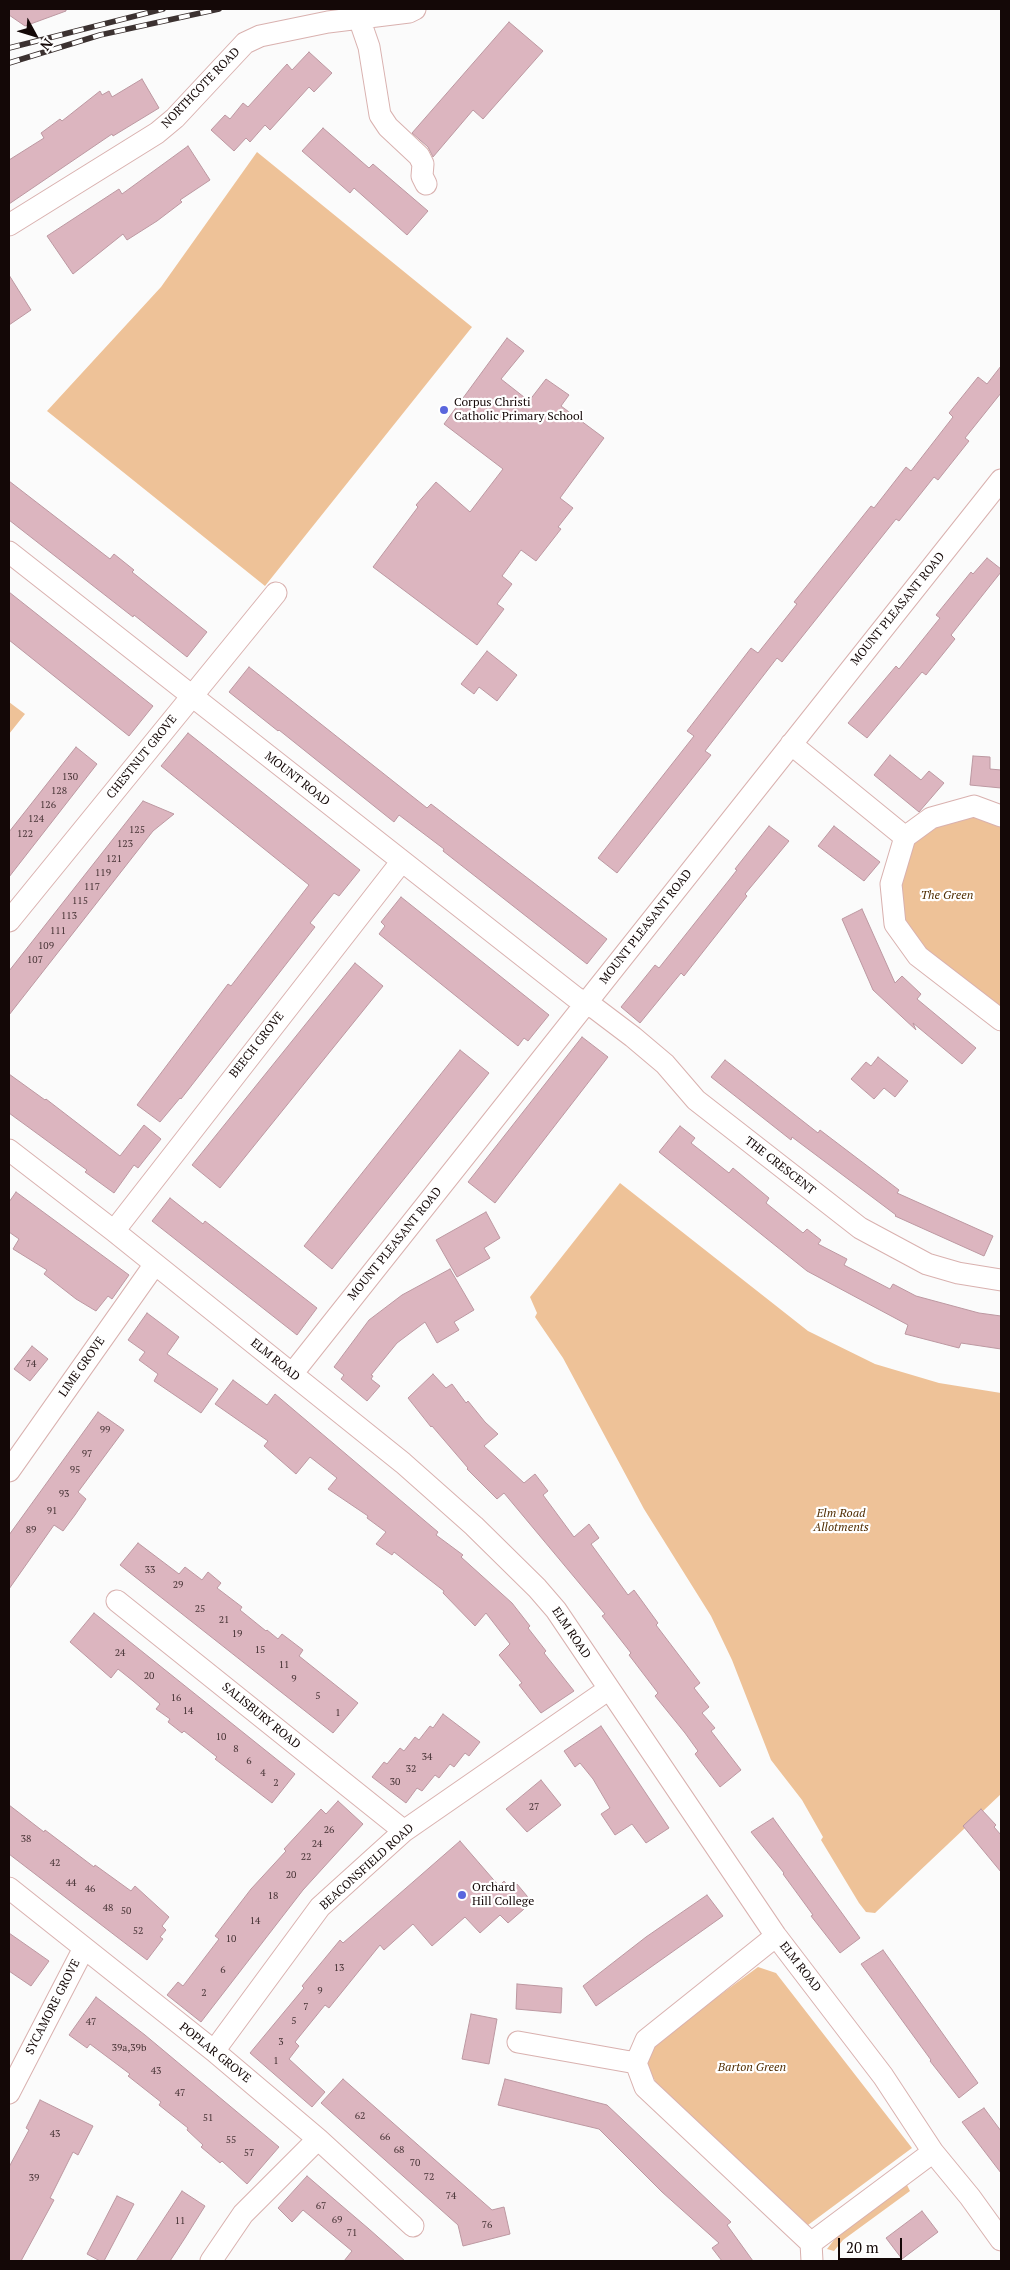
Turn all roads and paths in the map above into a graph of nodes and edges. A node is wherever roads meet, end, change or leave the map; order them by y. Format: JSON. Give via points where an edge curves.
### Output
{"nodes":[{"id":1,"x":415,"y":9,"type":"edge"},
{"id":2,"x":359,"y":18,"type":"junction"},
{"id":3,"x":426,"y":184,"type":"dead end"},
{"id":4,"x":9,"y":225,"type":"edge"},
{"id":5,"x":998,"y":489,"type":"edge"},
{"id":6,"x":9,"y":552,"type":"edge"},
{"id":7,"x":276,"y":593,"type":"dead end"},
{"id":8,"x":192,"y":697,"type":"junction"},
{"id":9,"x":791,"y":744,"type":"junction"},
{"id":10,"x":1001,"y":816,"type":"edge"},
{"id":11,"x":905,"y":837,"type":"junction"},
{"id":12,"x":402,"y":862,"type":"junction"},
{"id":13,"x":9,"y":921,"type":"edge"},
{"id":14,"x":586,"y":1003,"type":"junction"},
{"id":15,"x":1001,"y":1020,"type":"edge"},
{"id":16,"x":9,"y":1150,"type":"edge"},
{"id":17,"x":114,"y":1231,"type":"junction"},
{"id":18,"x":155,"y":1264,"type":"junction"},
{"id":19,"x":1001,"y":1280,"type":"edge"},
{"id":20,"x":292,"y":1374,"type":"junction"},
{"id":21,"x":9,"y":1471,"type":"edge"},
{"id":22,"x":118,"y":1601,"type":"dead end"},
{"id":23,"x":609,"y":1689,"type":"junction"},
{"id":24,"x":404,"y":1831,"type":"junction"},
{"id":25,"x":9,"y":1888,"type":"edge"},
{"id":26,"x":776,"y":1936,"type":"junction"},
{"id":27,"x":84,"y":1948,"type":"junction"},
{"id":28,"x":518,"y":2042,"type":"dead end"},
{"id":29,"x":214,"y":2051,"type":"junction"},
{"id":30,"x":636,"y":2063,"type":"junction"},
{"id":31,"x":9,"y":2093,"type":"edge"},
{"id":32,"x":318,"y":2139,"type":"junction"},
{"id":33,"x":933,"y":2152,"type":"junction"},
{"id":34,"x":413,"y":2226,"type":"dead end"},
{"id":35,"x":1001,"y":2240,"type":"edge"},
{"id":36,"x":812,"y":2252,"type":"edge"},
{"id":37,"x":211,"y":2261,"type":"edge"}],
"edges":[{"from":1,"to":2,"type":"street","name":"NORTHCOTE ROAD"},
{"from":2,"to":3,"type":"street","via":[[369,48],[380,115],[419,156]]},
{"from":2,"to":4,"type":"street","name":"NORTHCOTE ROAD","via":[[260,36],[245,43],[157,133]]},
{"from":5,"to":9,"type":"street","name":"MOUNT PLEASANT ROAD"},
{"from":6,"to":8,"type":"street","name":"MOUNT ROAD"},
{"from":7,"to":8,"type":"street","name":"CHESTNUT GROVE"},
{"from":8,"to":12,"type":"street","name":"MOUNT ROAD"},
{"from":8,"to":13,"type":"street","name":"CHESTNUT GROVE"},
{"from":9,"to":11,"type":"street"},
{"from":9,"to":14,"type":"street","name":"MOUNT PLEASANT ROAD"},
{"from":10,"to":11,"type":"street","via":[[974,806],[932,818]]},
{"from":11,"to":15,"type":"street","via":[[890,884],[895,924],[918,956]]},
{"from":12,"to":14,"type":"street","name":"MOUNT ROAD"},
{"from":12,"to":17,"type":"street","name":"BEECH GROVE"},
{"from":14,"to":19,"type":"street","name":"THE CRESCENT","via":[[665,1064],[696,1100],[860,1228],[927,1264]]},
{"from":14,"to":20,"type":"street","name":"MOUNT PLEASANT ROAD"},
{"from":16,"to":17,"type":"street","name":"ELM ROAD"},
{"from":17,"to":18,"type":"street","name":"ELM ROAD"},
{"from":18,"to":20,"type":"street","name":"ELM ROAD"},
{"from":18,"to":21,"type":"street","name":"LIME GROVE"},
{"from":20,"to":23,"type":"street","name":"ELM ROAD","via":[[403,1463],[530,1581],[556,1610]]},
{"from":22,"to":24,"type":"street","name":"SALISBURY ROAD"},
{"from":23,"to":24,"type":"street","name":"BEACONSFIELD ROAD"},
{"from":23,"to":26,"type":"street","name":"ELM ROAD"},
{"from":24,"to":29,"type":"street","name":"BEACONSFIELD ROAD","via":[[320,1907]]},
{"from":25,"to":27,"type":"street","name":"POPLAR GROVE"},
{"from":26,"to":30,"type":"street","via":[[646,2040]]},
{"from":26,"to":33,"type":"street","name":"ELM ROAD","via":[[884,2076]]},
{"from":27,"to":29,"type":"street","name":"POPLAR GROVE"},
{"from":27,"to":31,"type":"street","name":"SYCAMORE GROVE"},
{"from":28,"to":30,"type":"street"},
{"from":29,"to":32,"type":"street","name":"POPLAR GROVE"},
{"from":30,"to":36,"type":"street","via":[[645,2087]]},
{"from":32,"to":34,"type":"street","name":"POPLAR GROVE"},
{"from":32,"to":37,"type":"street","via":[[243,2214]]},
{"from":33,"to":35,"type":"street","name":"ELM ROAD"},
{"from":33,"to":36,"type":"street"}]}
